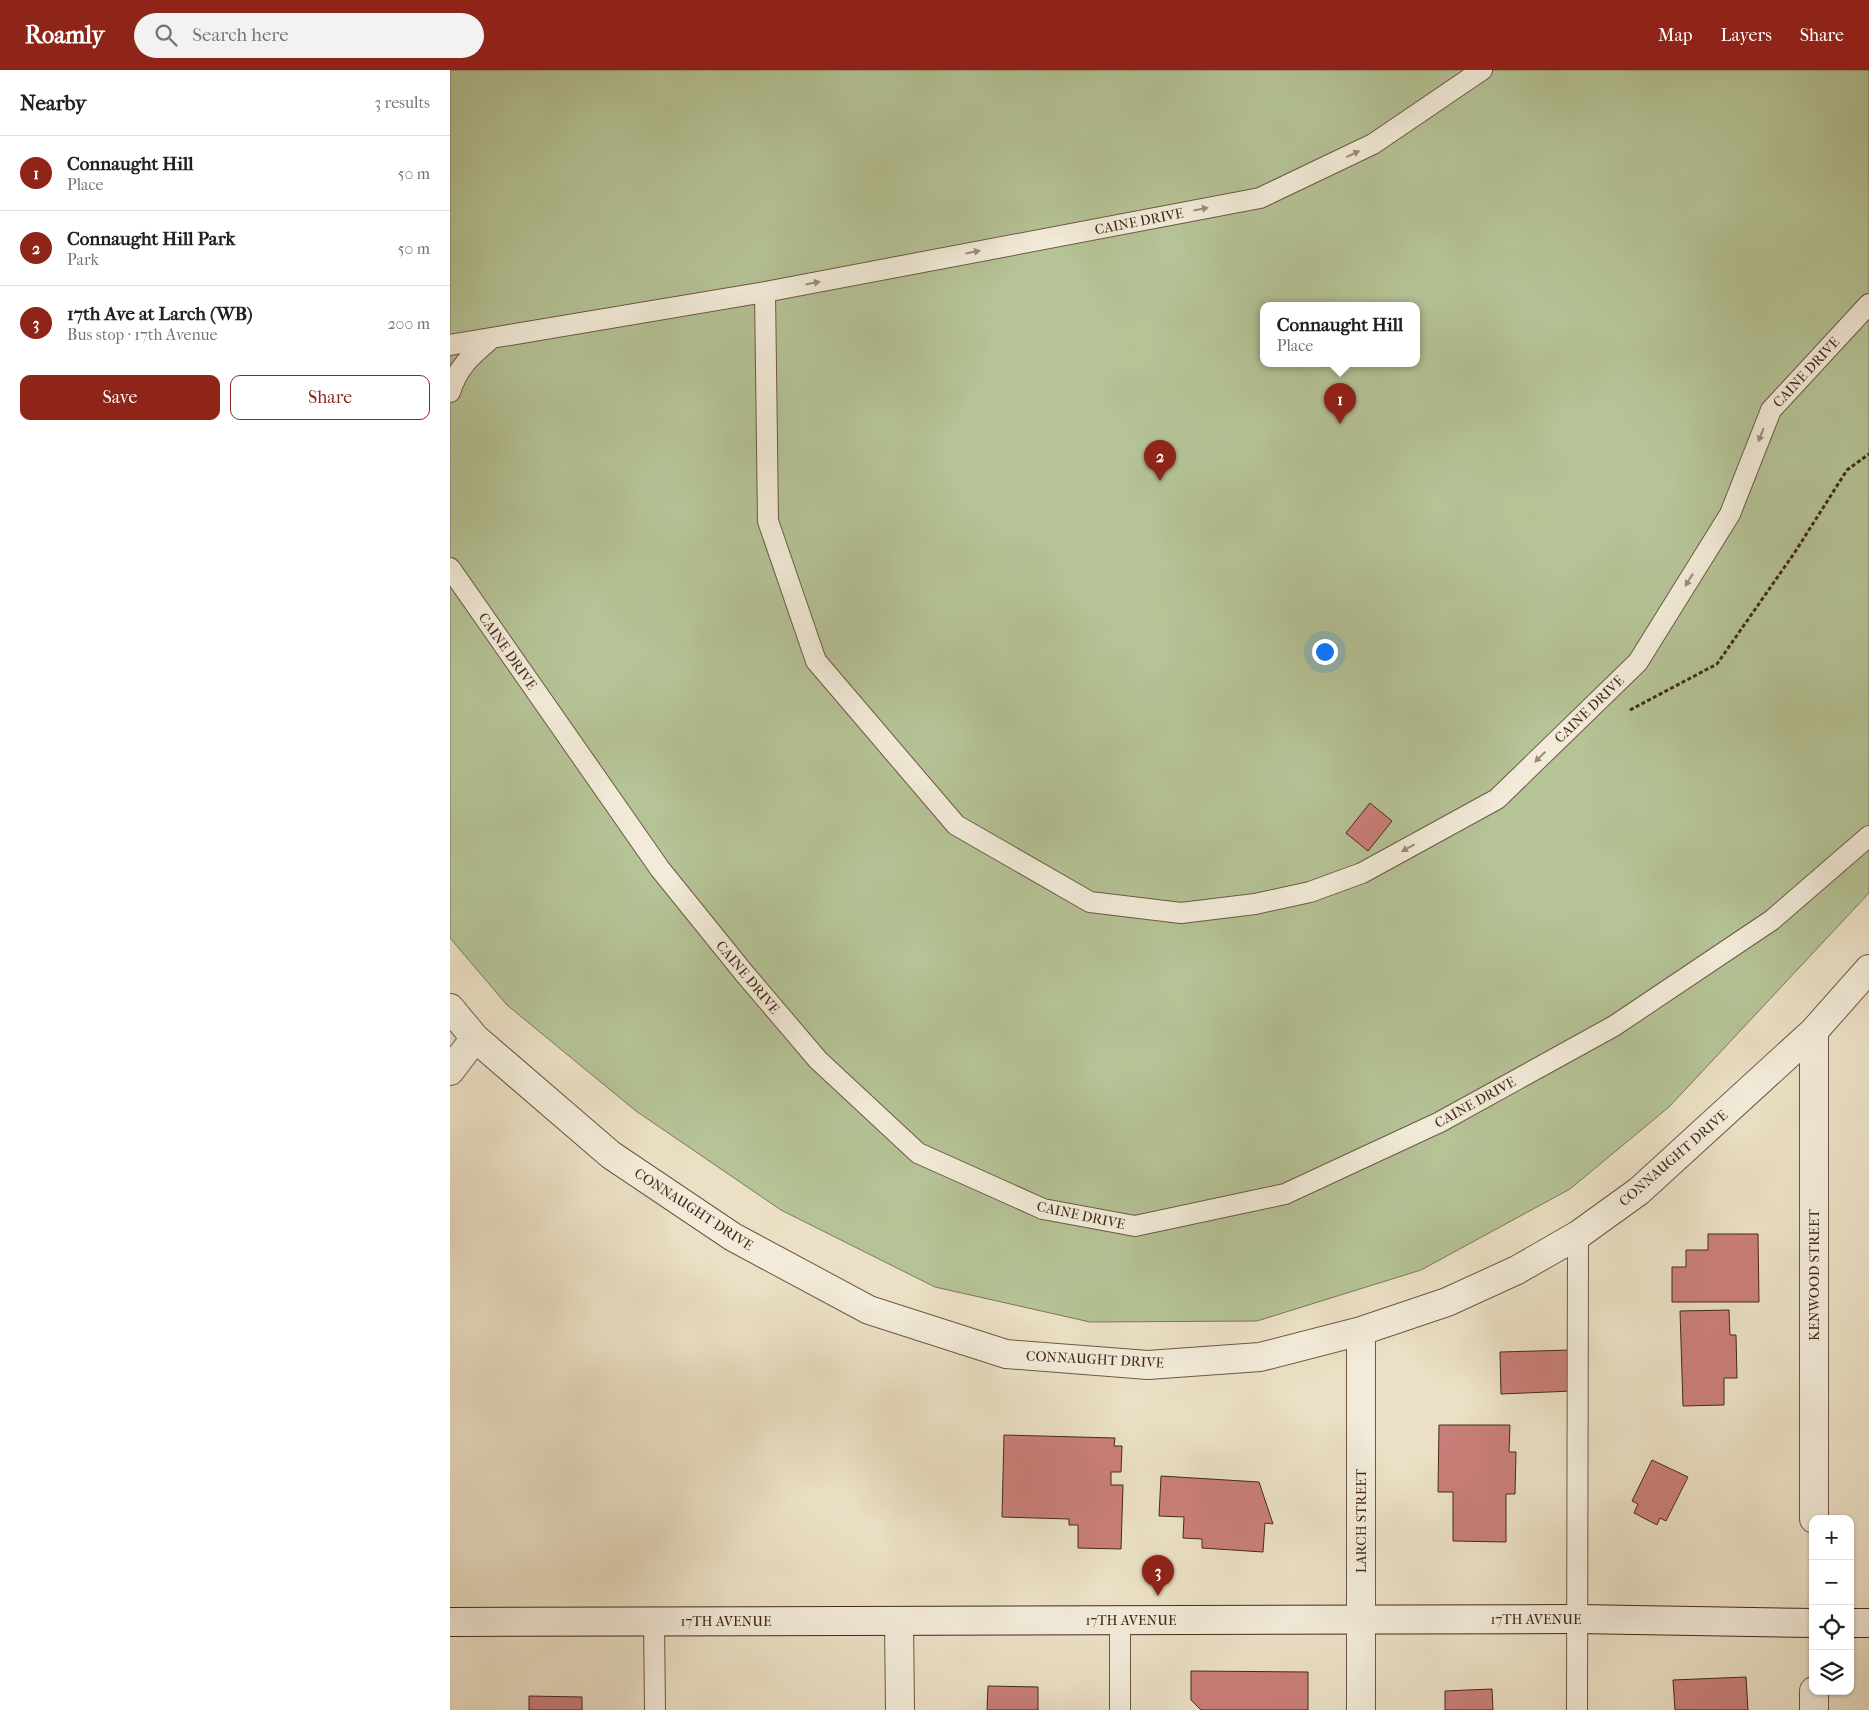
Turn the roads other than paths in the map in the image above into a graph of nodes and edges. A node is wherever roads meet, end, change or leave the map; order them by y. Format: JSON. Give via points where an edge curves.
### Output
{"nodes":[{"id":1,"x":1482,"y":70,"type":"edge"},
{"id":2,"x":765,"y":292,"type":"junction"},
{"id":3,"x":1869,"y":304,"type":"edge"},
{"id":4,"x":493,"y":337,"type":"junction"},
{"id":5,"x":450,"y":344,"type":"edge"},
{"id":6,"x":450,"y":392,"type":"edge"},
{"id":7,"x":450,"y":568,"type":"edge"},
{"id":8,"x":1869,"y":836,"type":"edge"},
{"id":9,"x":1869,"y":969,"type":"edge"},
{"id":10,"x":450,"y":1008,"type":"edge"},
{"id":11,"x":1814,"y":1031,"type":"junction"},
{"id":12,"x":475,"y":1038,"type":"junction"},
{"id":13,"x":450,"y":1070,"type":"edge"},
{"id":14,"x":1578,"y":1235,"type":"junction"},
{"id":15,"x":1361,"y":1331,"type":"junction"},
{"id":16,"x":1814,"y":1515,"type":"edge"},
{"id":17,"x":1361,"y":1619,"type":"junction"},
{"id":18,"x":1577,"y":1619,"type":"junction"},
{"id":19,"x":654,"y":1621,"type":"junction"},
{"id":20,"x":899,"y":1621,"type":"junction"},
{"id":21,"x":1120,"y":1621,"type":"junction"},
{"id":22,"x":450,"y":1622,"type":"edge"},
{"id":23,"x":1854,"y":1623,"type":"edge"},
{"id":24,"x":1869,"y":1623,"type":"edge"},
{"id":25,"x":1809,"y":1624,"type":"edge"},
{"id":26,"x":1814,"y":1695,"type":"edge"},
{"id":27,"x":655,"y":1710,"type":"edge"},
{"id":28,"x":900,"y":1710,"type":"edge"},
{"id":29,"x":1120,"y":1710,"type":"edge"},
{"id":30,"x":1361,"y":1710,"type":"edge"},
{"id":31,"x":1577,"y":1710,"type":"edge"},
{"id":32,"x":1814,"y":1710,"type":"edge"}],
"edges":[{"from":2,"to":1,"type":"lane","name":"CAINE DRIVE","one_way":true,"via":[[1260,198],[1373,144]]},
{"from":3,"to":2,"type":"lane","name":"CAINE DRIVE","one_way":true,"via":[[1771,410],[1730,514],[1638,662],[1496,799],[1362,873],[1310,892],[1255,904],[1181,913],[1090,902],[956,825],[816,661],[768,521]]},
{"from":2,"to":4,"type":"lane","name":"CAINE DRIVE"},
{"from":4,"to":5,"type":"lane","name":"CAINE DRIVE"},
{"from":4,"to":6,"type":"lane","via":[[466,360]]},
{"from":7,"to":8,"type":"lane","name":"CAINE DRIVE","via":[[660,869],[818,1060],[918,1153],[1043,1209],[1135,1226],[1285,1194],[1440,1122],[1614,1026],[1772,920]]},
{"from":9,"to":11,"type":"street","name":"CONNAUGHT DRIVE"},
{"from":10,"to":12,"type":"street","name":"CONNAUGHT DRIVE"},
{"from":11,"to":14,"type":"street","name":"CONNAUGHT DRIVE","via":[[1639,1191]]},
{"from":11,"to":16,"type":"street","name":"KENWOOD STREET"},
{"from":12,"to":13,"type":"street"},
{"from":12,"to":15,"type":"street","name":"CONNAUGHT DRIVE","via":[[611,1155],[733,1237],[869,1310],[1006,1354],[1148,1365],[1260,1357]]},
{"from":14,"to":15,"type":"street","name":"CONNAUGHT DRIVE","via":[[1517,1270],[1447,1302]]},
{"from":14,"to":18,"type":"lane"},
{"from":15,"to":17,"type":"street","name":"LARCH STREET"},
{"from":17,"to":18,"type":"street","name":"17TH AVENUE"},
{"from":17,"to":21,"type":"street","name":"17TH AVENUE"},
{"from":17,"to":30,"type":"street","name":"LARCH STREET"},
{"from":18,"to":25,"type":"street","name":"17TH AVENUE"},
{"from":18,"to":31,"type":"lane"},
{"from":19,"to":20,"type":"street","name":"17TH AVENUE"},
{"from":19,"to":22,"type":"street","name":"17TH AVENUE"},
{"from":19,"to":27,"type":"lane"},
{"from":20,"to":21,"type":"street","name":"17TH AVENUE"},
{"from":20,"to":28,"type":"street"},
{"from":21,"to":29,"type":"lane"},
{"from":23,"to":24,"type":"street"},
{"from":26,"to":32,"type":"street"}]}
